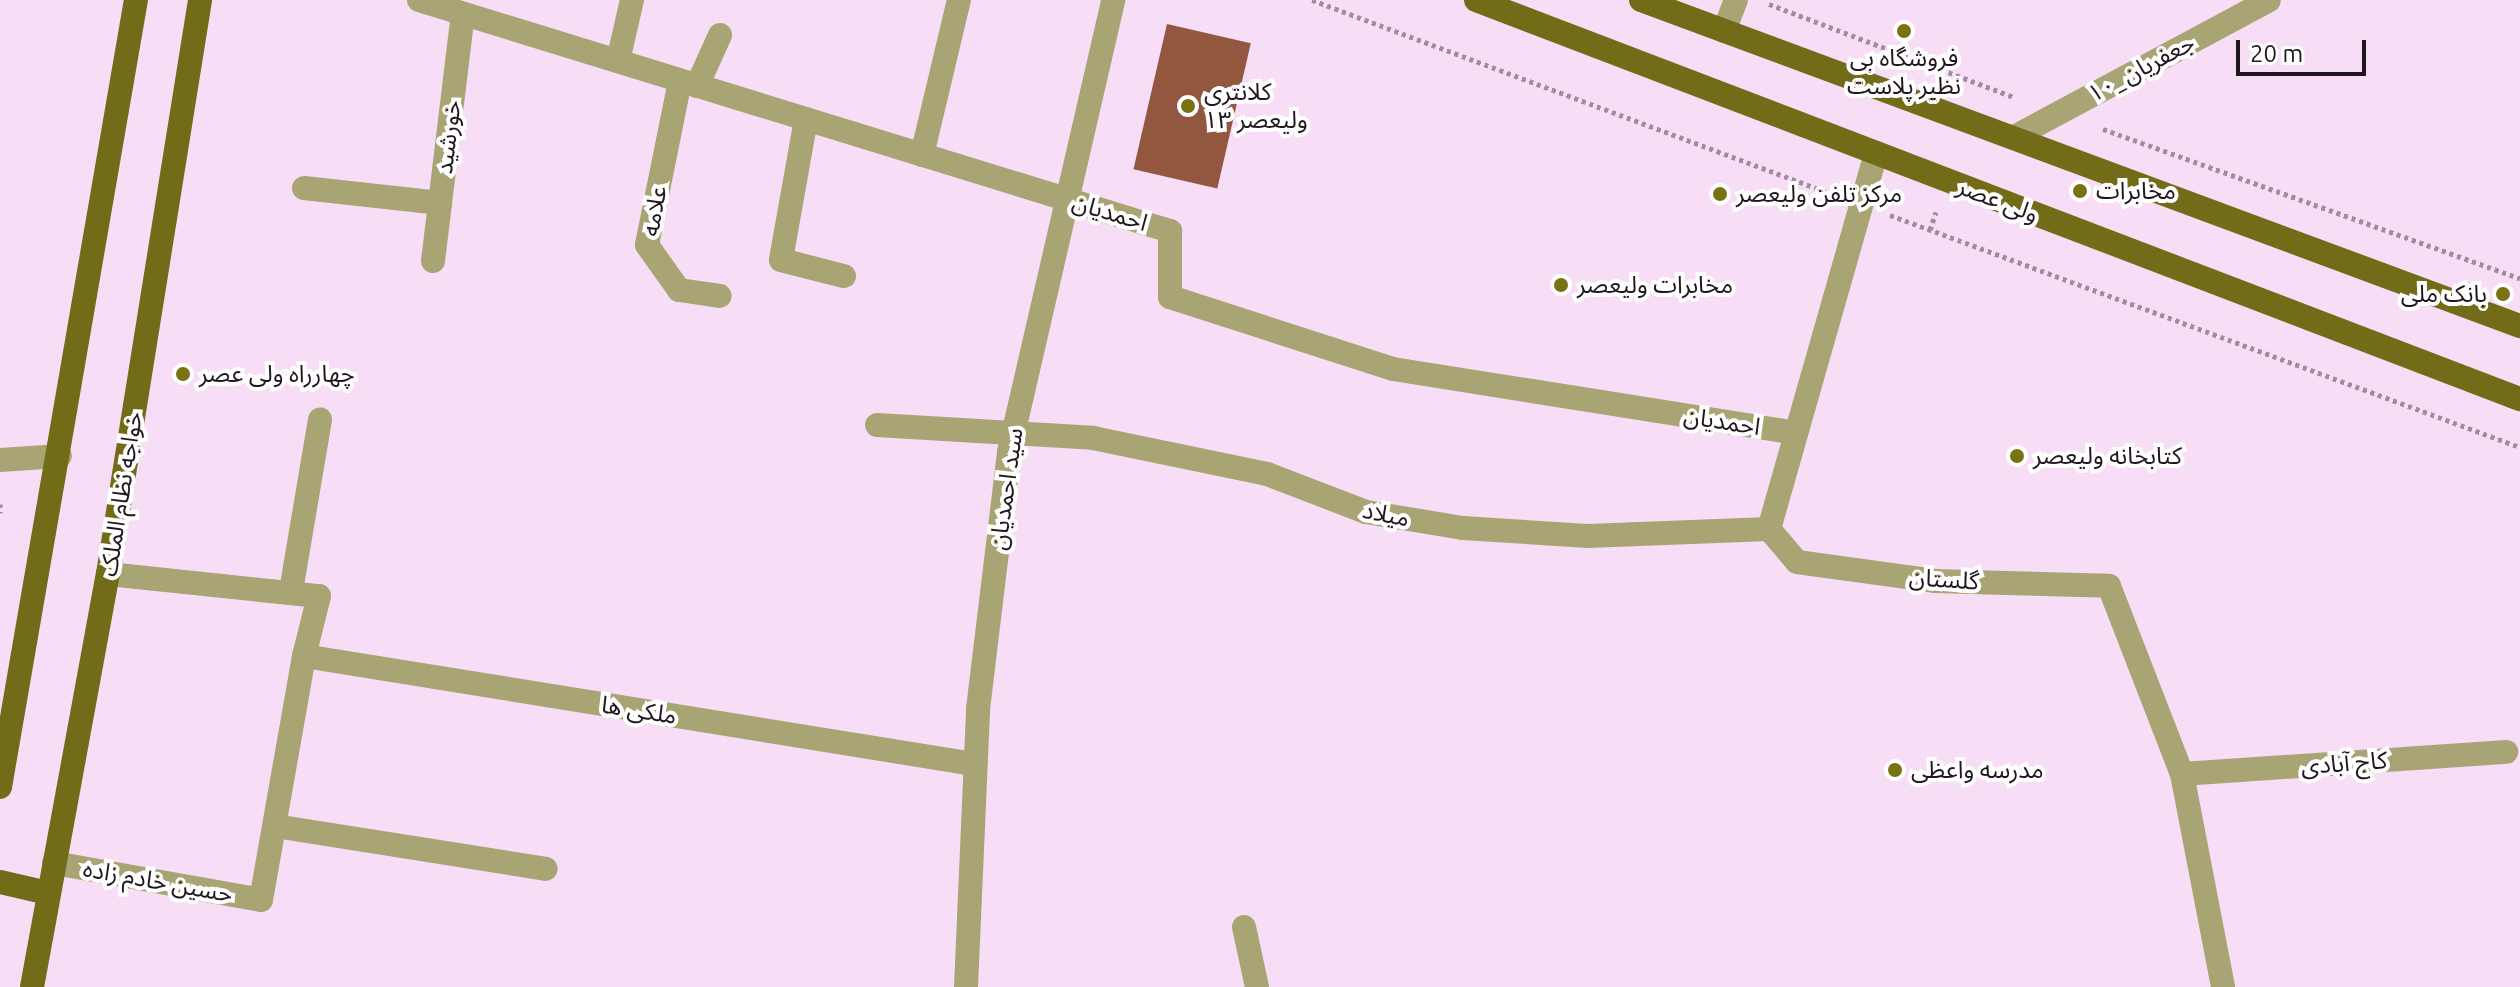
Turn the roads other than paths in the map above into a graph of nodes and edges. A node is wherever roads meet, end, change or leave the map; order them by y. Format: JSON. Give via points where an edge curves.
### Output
{"nodes":[{"id":1,"x":136,"y":0,"type":"edge"},
{"id":2,"x":200,"y":0,"type":"edge"},
{"id":3,"x":419,"y":0,"type":"edge"},
{"id":4,"x":632,"y":0,"type":"edge"},
{"id":5,"x":959,"y":0,"type":"edge"},
{"id":6,"x":1113,"y":0,"type":"edge"},
{"id":7,"x":1476,"y":0,"type":"edge"},
{"id":8,"x":1641,"y":0,"type":"edge"},
{"id":9,"x":1736,"y":0,"type":"edge"},
{"id":10,"x":2269,"y":0,"type":"edge"},
{"id":11,"x":463,"y":14,"type":"junction"},
{"id":12,"x":1724,"y":31,"type":"junction"},
{"id":13,"x":720,"y":35,"type":"dead end"},
{"id":14,"x":618,"y":61,"type":"junction"},
{"id":15,"x":689,"y":83,"type":"junction"},
{"id":16,"x":806,"y":119,"type":"junction"},
{"id":17,"x":2014,"y":137,"type":"junction"},
{"id":18,"x":1876,"y":153,"type":"junction"},
{"id":19,"x":922,"y":155,"type":"junction"},
{"id":20,"x":304,"y":188,"type":"dead end"},
{"id":21,"x":1064,"y":198,"type":"junction"},
{"id":22,"x":440,"y":203,"type":"junction"},
{"id":23,"x":433,"y":261,"type":"dead end"},
{"id":24,"x":844,"y":276,"type":"dead end"},
{"id":25,"x":720,"y":296,"type":"dead end"},
{"id":26,"x":2520,"y":326,"type":"edge"},
{"id":27,"x":2520,"y":399,"type":"edge"},
{"id":28,"x":320,"y":419,"type":"dead end"},
{"id":29,"x":877,"y":425,"type":"dead end"},
{"id":30,"x":1014,"y":431,"type":"junction"},
{"id":31,"x":1796,"y":433,"type":"junction"},
{"id":32,"x":60,"y":456,"type":"junction"},
{"id":33,"x":0,"y":460,"type":"edge"},
{"id":34,"x":1769,"y":529,"type":"junction"},
{"id":35,"x":108,"y":574,"type":"junction"},
{"id":36,"x":291,"y":591,"type":"junction"},
{"id":37,"x":304,"y":656,"type":"junction"},
{"id":38,"x":2506,"y":752,"type":"dead end"},
{"id":39,"x":974,"y":764,"type":"junction"},
{"id":40,"x":2182,"y":774,"type":"junction"},
{"id":41,"x":0,"y":787,"type":"edge"},
{"id":42,"x":275,"y":826,"type":"junction"},
{"id":43,"x":54,"y":863,"type":"junction"},
{"id":44,"x":546,"y":869,"type":"dead end"},
{"id":45,"x":0,"y":882,"type":"edge"},
{"id":46,"x":48,"y":893,"type":"junction"},
{"id":47,"x":1244,"y":927,"type":"dead end"},
{"id":48,"x":32,"y":987,"type":"edge"},
{"id":49,"x":966,"y":987,"type":"edge"},
{"id":50,"x":1257,"y":987,"type":"edge"},
{"id":51,"x":2223,"y":987,"type":"edge"}],
"edges":[{"from":1,"to":32,"type":"main road"},
{"from":2,"to":35,"type":"main road","name":"خواجه نظام الملک"},
{"from":3,"to":11,"type":"street","name":"احمدیان"},
{"from":4,"to":14,"type":"street"},
{"from":5,"to":19,"type":"street"},
{"from":6,"to":21,"type":"street","name":"سید احمدیان"},
{"from":7,"to":18,"type":"main road","name":"ولی عصر"},
{"from":8,"to":12,"type":"main road"},
{"from":9,"to":12,"type":"street"},
{"from":10,"to":17,"type":"street","name":"۱۰_جعفریان"},
{"from":11,"to":14,"type":"street","name":"احمدیان"},
{"from":11,"to":22,"type":"street","name":"خورشید"},
{"from":12,"to":17,"type":"main road"},
{"from":13,"to":15,"type":"street","name":"علامه"},
{"from":14,"to":15,"type":"street","name":"احمدیان"},
{"from":15,"to":16,"type":"street","name":"احمدیان"},
{"from":15,"to":25,"type":"street","name":"علامه","via":[[647,245],[679,290]]},
{"from":16,"to":19,"type":"street","name":"احمدیان"},
{"from":16,"to":24,"type":"street","via":[[781,260]]},
{"from":17,"to":26,"type":"main road"},
{"from":18,"to":27,"type":"main road","name":"ولی عصر"},
{"from":18,"to":31,"type":"street"},
{"from":19,"to":21,"type":"street","name":"احمدیان"},
{"from":20,"to":22,"type":"street"},
{"from":21,"to":30,"type":"street","name":"سید احمدیان"},
{"from":21,"to":31,"type":"street","name":"احمدیان","via":[[1170,231],[1170,297],[1393,369]]},
{"from":22,"to":23,"type":"street","name":"خورشید"},
{"from":28,"to":36,"type":"street"},
{"from":29,"to":30,"type":"street","name":"میلاد"},
{"from":30,"to":34,"type":"street","name":"میلاد","via":[[1093,438],[1267,474],[1366,512],[1463,528],[1588,536]]},
{"from":30,"to":39,"type":"street","name":"سید احمدیان"},
{"from":31,"to":34,"type":"street"},
{"from":32,"to":33,"type":"street"},
{"from":32,"to":41,"type":"main road"},
{"from":34,"to":40,"type":"street","name":"گلستان","via":[[1797,562],[1935,581],[2109,586]]},
{"from":35,"to":36,"type":"street"},
{"from":35,"to":43,"type":"main road","name":"خواجه نظام الملک"},
{"from":36,"to":37,"type":"street","via":[[319,596]]},
{"from":37,"to":39,"type":"street","name":"ملکی ها"},
{"from":37,"to":42,"type":"street"},
{"from":38,"to":40,"type":"street","name":"کاج آبادی"},
{"from":39,"to":49,"type":"street","name":"سید احمدیان"},
{"from":40,"to":51,"type":"street","name":"گلستان"},
{"from":42,"to":43,"type":"street","name":"حسین خادم زاده","via":[[261,900]]},
{"from":42,"to":44,"type":"street"},
{"from":43,"to":46,"type":"main road","name":"خواجه نظام الملک"},
{"from":45,"to":46,"type":"main road"},
{"from":46,"to":48,"type":"main road","name":"خواجه نظام الملک"},
{"from":47,"to":50,"type":"street"}]}
